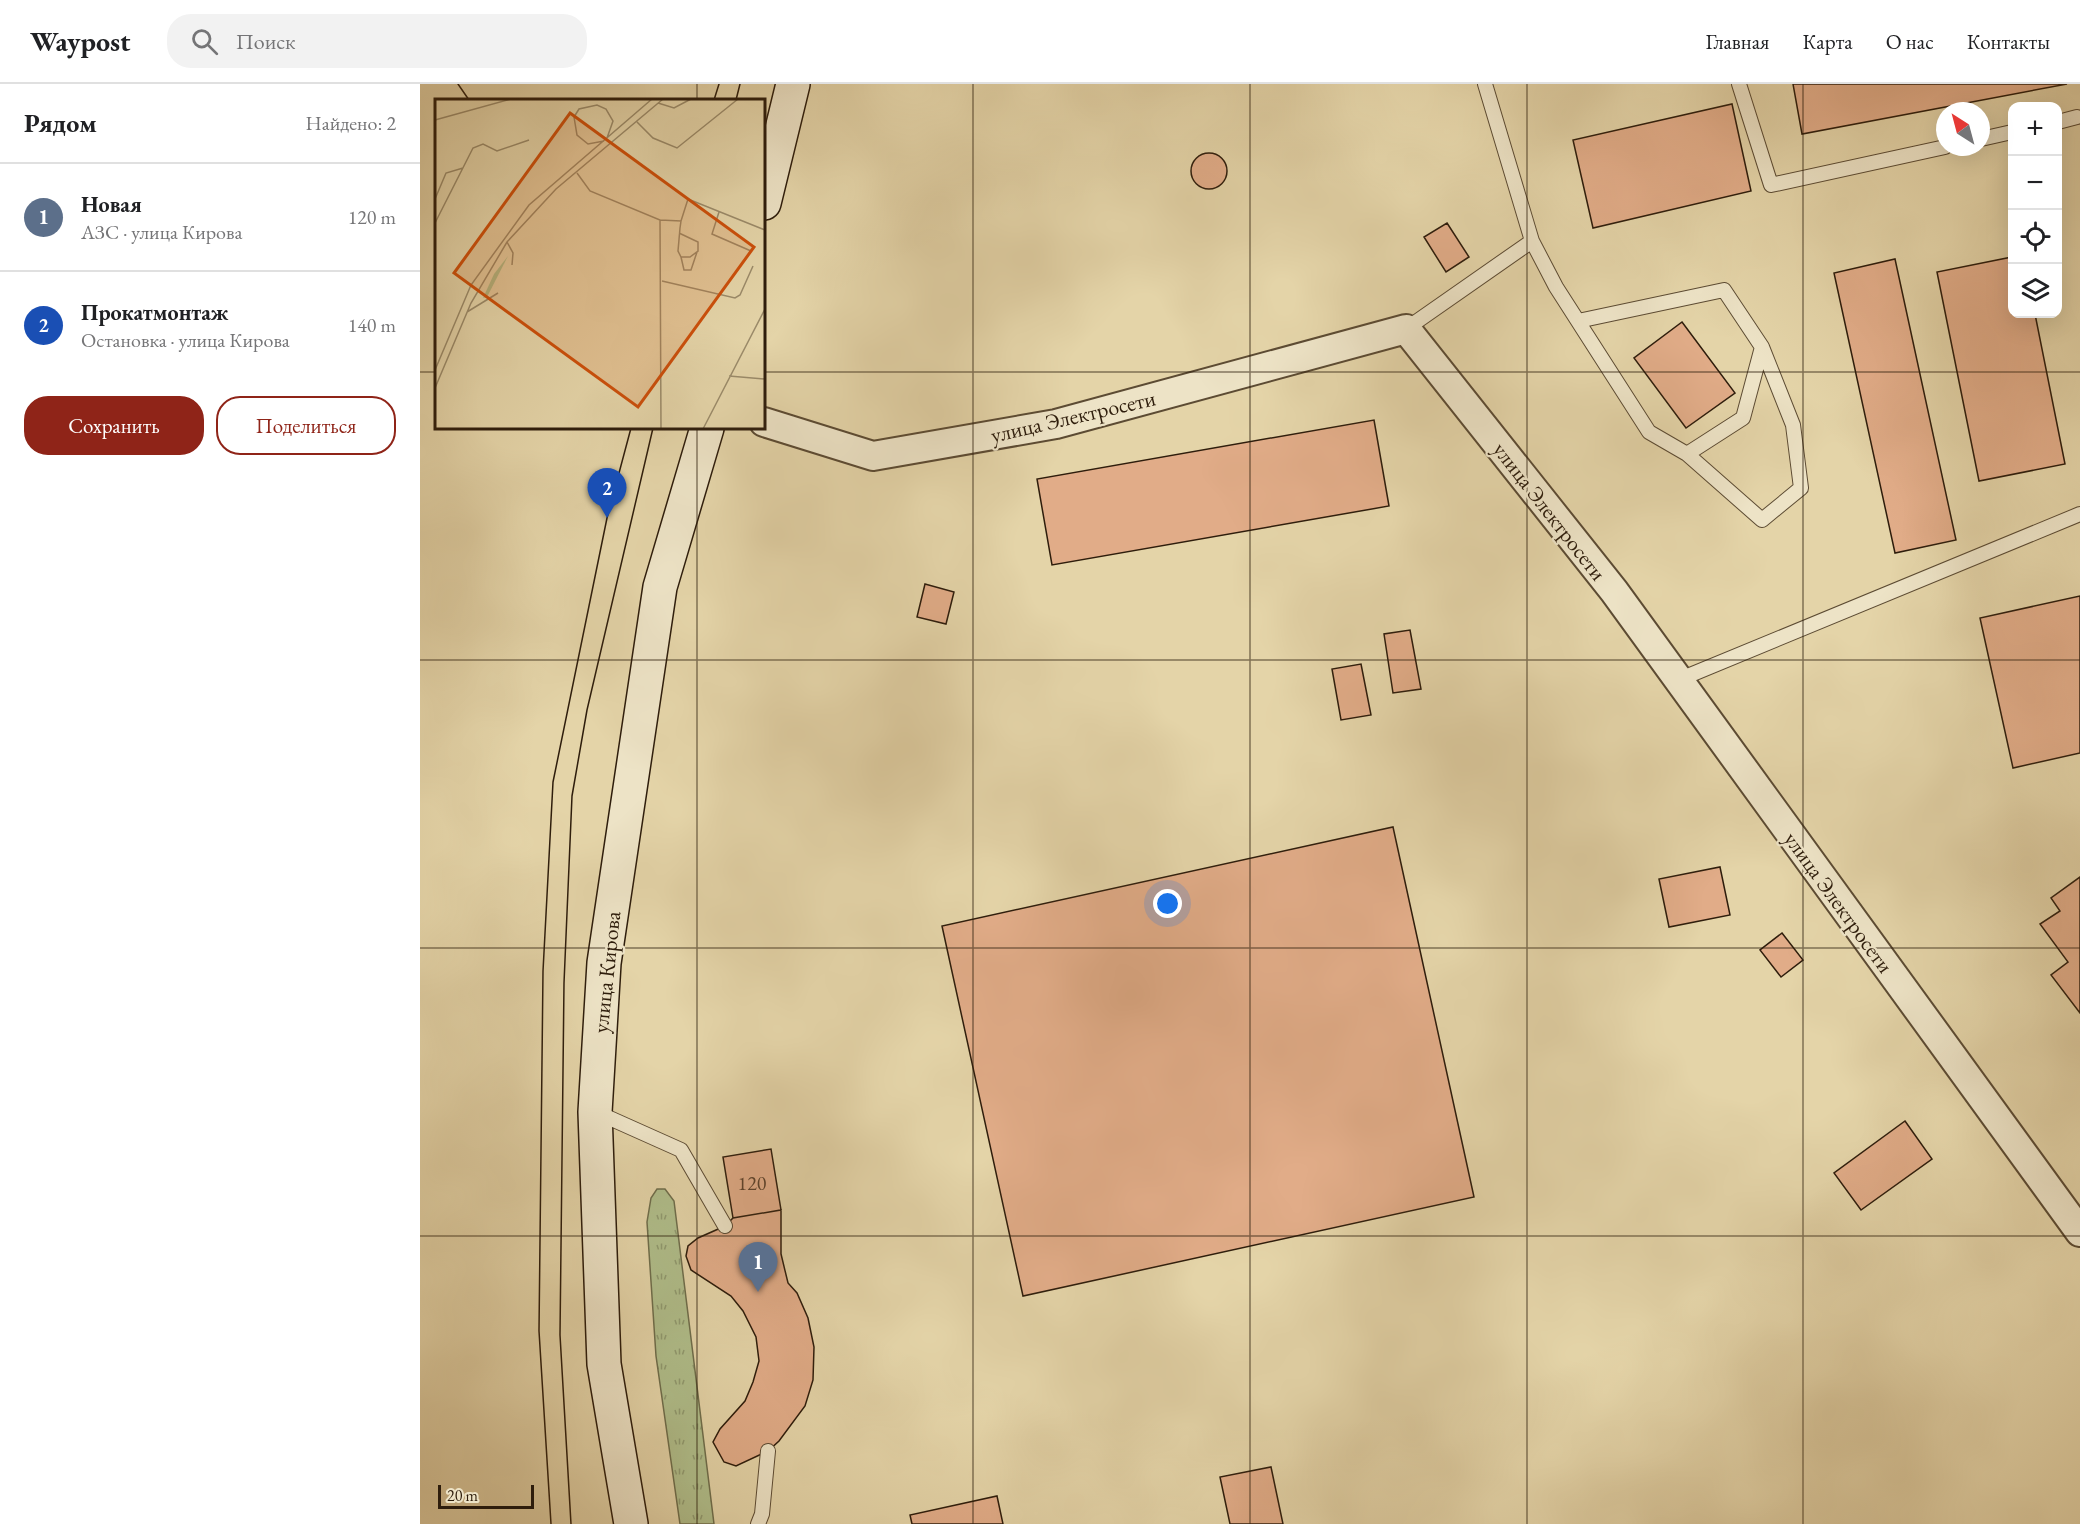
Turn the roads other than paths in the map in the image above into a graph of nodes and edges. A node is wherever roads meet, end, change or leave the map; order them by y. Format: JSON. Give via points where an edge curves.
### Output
{"nodes":[{"id":1,"x":793,"y":84,"type":"edge"},
{"id":2,"x":1485,"y":84,"type":"edge"},
{"id":3,"x":1739,"y":84,"type":"edge"},
{"id":4,"x":2077,"y":117,"type":"dead end"},
{"id":5,"x":2062,"y":121,"type":"edge"},
{"id":6,"x":2008,"y":133,"type":"edge"},
{"id":7,"x":1990,"y":137,"type":"edge"},
{"id":8,"x":1936,"y":149,"type":"edge"},
{"id":9,"x":765,"y":199,"type":"edge"},
{"id":10,"x":1532,"y":241,"type":"junction"},
{"id":11,"x":1578,"y":321,"type":"junction"},
{"id":12,"x":1406,"y":329,"type":"junction"},
{"id":13,"x":1762,"y":347,"type":"junction"},
{"id":14,"x":765,"y":422,"type":"edge"},
{"id":15,"x":707,"y":429,"type":"edge"},
{"id":16,"x":1687,"y":454,"type":"junction"},
{"id":17,"x":2080,"y":514,"type":"edge"},
{"id":18,"x":1678,"y":680,"type":"junction"},
{"id":19,"x":595,"y":1112,"type":"junction"},
{"id":20,"x":725,"y":1226,"type":"dead end"},
{"id":21,"x":2080,"y":1232,"type":"edge"},
{"id":22,"x":768,"y":1451,"type":"dead end"},
{"id":23,"x":632,"y":1524,"type":"edge"},
{"id":24,"x":758,"y":1524,"type":"edge"}],
"edges":[{"from":1,"to":9,"type":"main road"},
{"from":2,"to":10,"type":"lane"},
{"from":3,"to":8,"type":"lane","via":[[1771,185]]},
{"from":4,"to":5,"type":"lane"},
{"from":6,"to":7,"type":"lane"},
{"from":10,"to":11,"type":"lane"},
{"from":10,"to":12,"type":"lane"},
{"from":11,"to":13,"type":"lane","via":[[1725,290]]},
{"from":11,"to":16,"type":"lane","via":[[1649,432]]},
{"from":12,"to":14,"type":"street","name":"улица Электросети","via":[[1056,424],[873,456]]},
{"from":12,"to":18,"type":"street","name":"улица Электросети","via":[[1614,591]]},
{"from":13,"to":16,"type":"lane","via":[[1743,418]]},
{"from":13,"to":16,"type":"lane","via":[[1793,424],[1801,488],[1762,520]]},
{"from":15,"to":19,"type":"main road","name":"улица Кирова","via":[[660,587],[604,963]]},
{"from":17,"to":18,"type":"lane"},
{"from":18,"to":21,"type":"street","name":"улица Электросети"},
{"from":19,"to":20,"type":"lane","via":[[681,1150]]},
{"from":19,"to":23,"type":"main road","name":"улица Кирова","via":[[604,1364]]},
{"from":22,"to":24,"type":"lane"}]}
